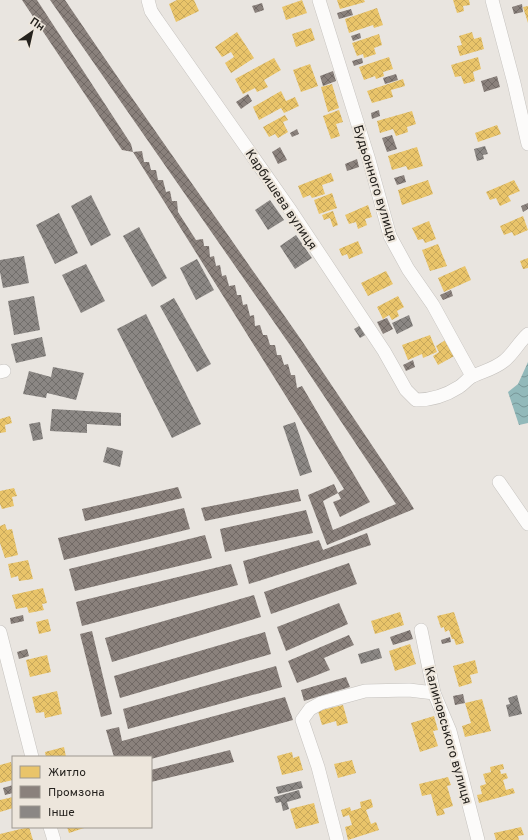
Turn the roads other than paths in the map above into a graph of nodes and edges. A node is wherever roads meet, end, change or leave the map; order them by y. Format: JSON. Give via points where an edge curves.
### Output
{"nodes":[{"id":1,"x":148,"y":0,"type":"edge"},
{"id":2,"x":319,"y":0,"type":"edge"},
{"id":3,"x":492,"y":0,"type":"edge"},
{"id":4,"x":528,"y":144,"type":"edge"},
{"id":5,"x":528,"y":334,"type":"edge"},
{"id":6,"x":472,"y":376,"type":"junction"},
{"id":7,"x":499,"y":482,"type":"dead end"},
{"id":8,"x":528,"y":524,"type":"edge"},
{"id":9,"x":420,"y":630,"type":"dead end"},
{"id":10,"x":0,"y":632,"type":"edge"},
{"id":11,"x":434,"y":693,"type":"junction"},
{"id":12,"x":32,"y":756,"type":"edge"},
{"id":13,"x":50,"y":828,"type":"edge"},
{"id":14,"x":54,"y":840,"type":"edge"},
{"id":15,"x":337,"y":840,"type":"edge"},
{"id":16,"x":478,"y":840,"type":"edge"}],
"edges":[{"from":1,"to":6,"type":"street","name":"Карбишева вулиця","via":[[151,11],[291,211],[384,351],[406,390],[416,400],[428,400],[460,386]]},
{"from":2,"to":6,"type":"street","name":"Будьонного вулиця","via":[[390,236],[408,269],[433,305]]},
{"from":3,"to":4,"type":"street"},
{"from":5,"to":6,"type":"street","via":[[504,361],[487,372]]},
{"from":7,"to":8,"type":"street"},
{"from":9,"to":11,"type":"street","name":"Калиновського вулиця"},
{"from":10,"to":12,"type":"street"},
{"from":11,"to":15,"type":"street","via":[[409,690],[365,691],[321,703],[310,710],[302,720],[318,767]]},
{"from":11,"to":16,"type":"street","name":"Калиновського вулиця","via":[[450,731]]},
{"from":13,"to":14,"type":"street"}]}
